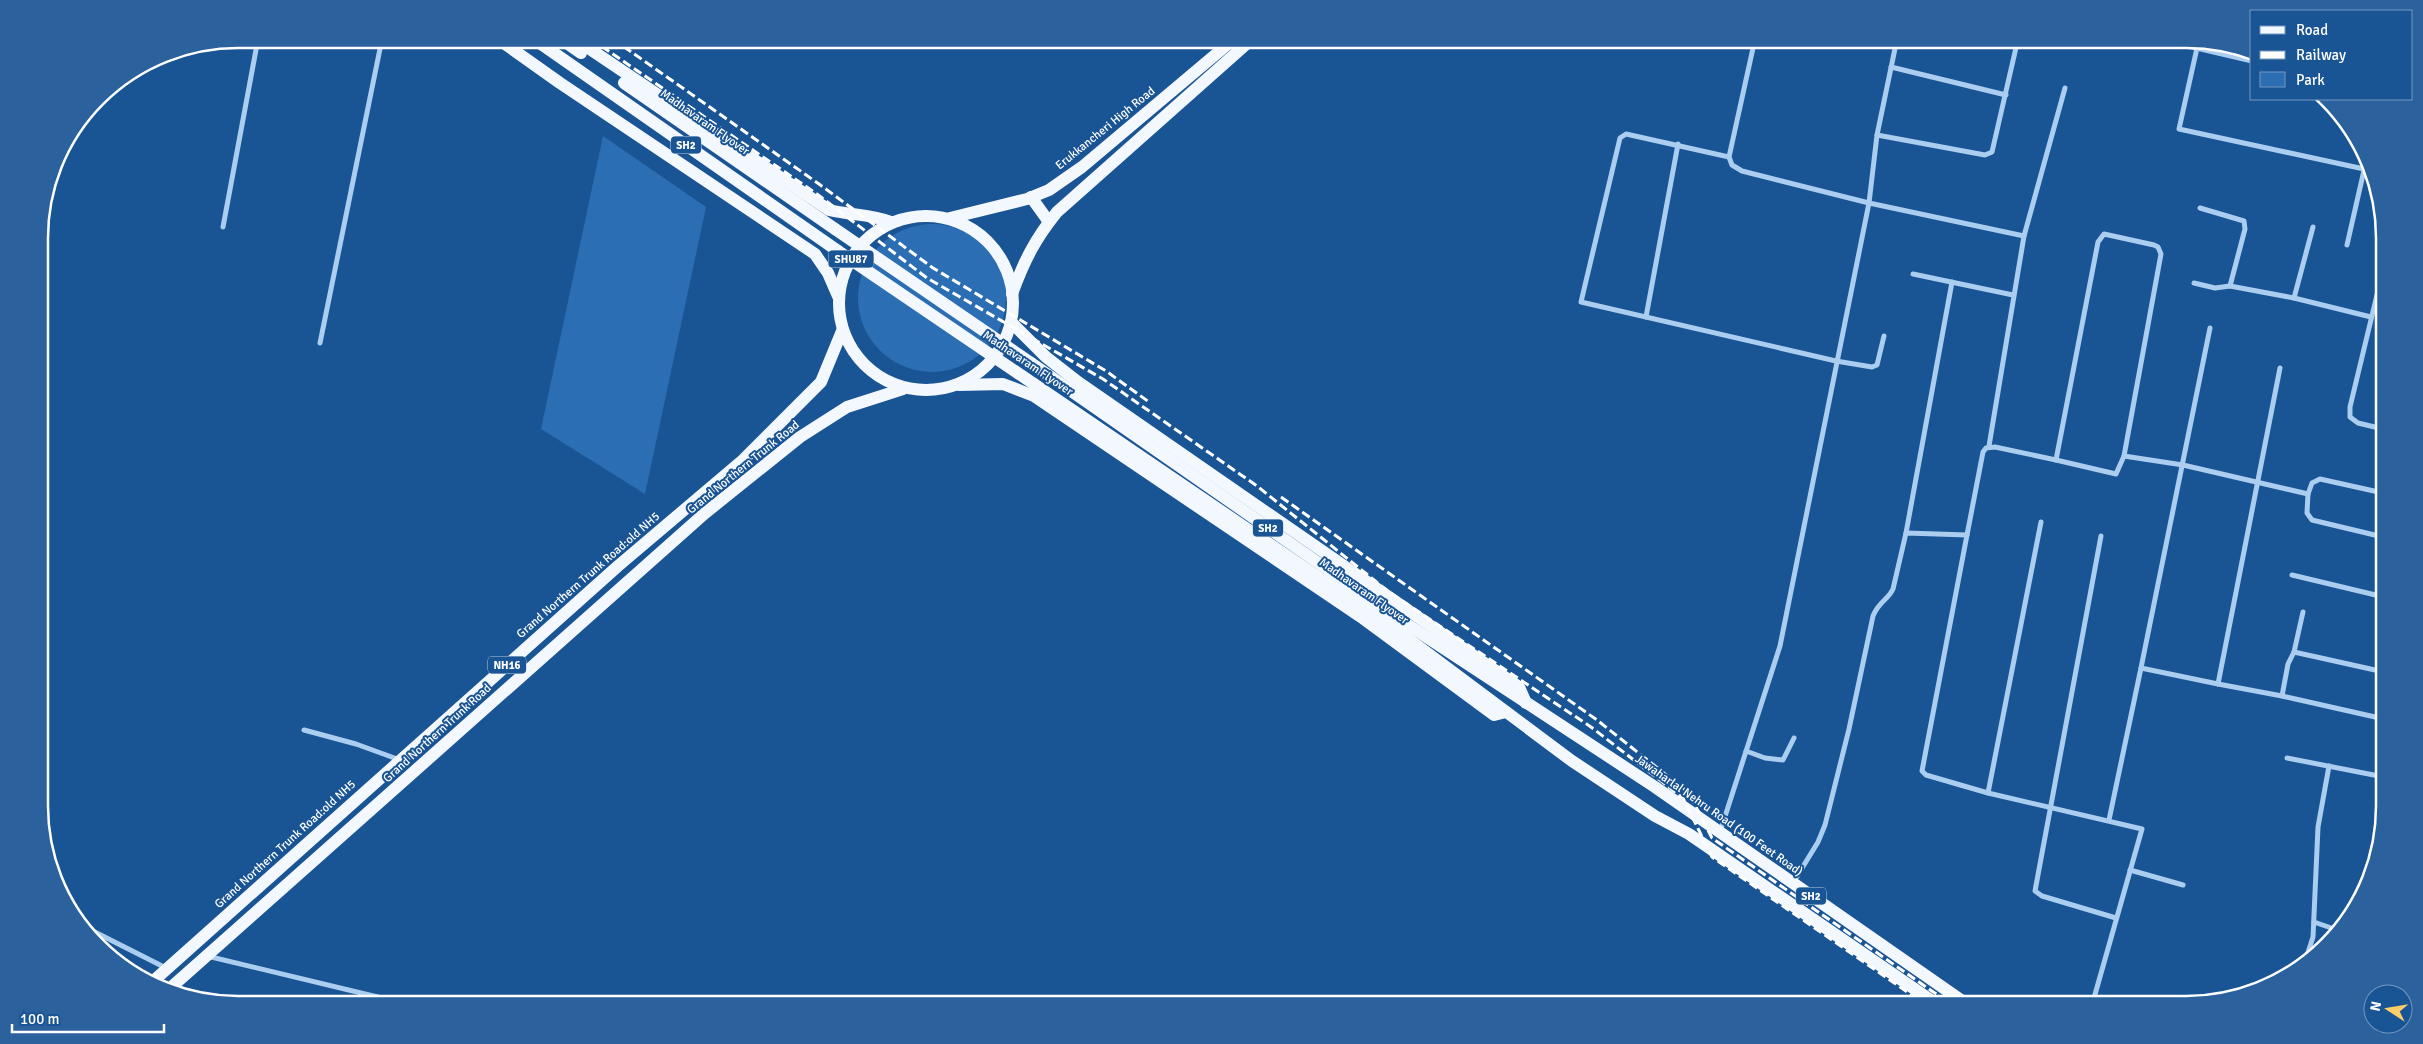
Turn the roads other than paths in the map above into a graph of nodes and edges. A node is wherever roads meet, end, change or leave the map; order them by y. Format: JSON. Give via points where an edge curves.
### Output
{"nodes":[{"id":1,"x":256,"y":48,"type":"edge"},
{"id":2,"x":380,"y":48,"type":"edge"},
{"id":3,"x":511,"y":48,"type":"edge"},
{"id":4,"x":547,"y":48,"type":"edge"},
{"id":5,"x":574,"y":48,"type":"edge"},
{"id":6,"x":589,"y":48,"type":"edge"},
{"id":7,"x":1223,"y":48,"type":"edge"},
{"id":8,"x":1242,"y":48,"type":"edge"},
{"id":9,"x":1753,"y":48,"type":"edge"},
{"id":10,"x":1895,"y":48,"type":"edge"},
{"id":11,"x":2016,"y":48,"type":"edge"},
{"id":12,"x":2197,"y":48,"type":"joint"},
{"id":13,"x":2250,"y":61,"type":"edge"},
{"id":14,"x":1891,"y":67,"type":"junction"},
{"id":15,"x":2065,"y":88,"type":"dead end"},
{"id":16,"x":2006,"y":95,"type":"junction"},
{"id":17,"x":1877,"y":135,"type":"junction"},
{"id":18,"x":1678,"y":144,"type":"junction"},
{"id":19,"x":1729,"y":157,"type":"junction"},
{"id":20,"x":2362,"y":169,"type":"edge"},
{"id":21,"x":2363,"y":172,"type":"edge"},
{"id":22,"x":1031,"y":197,"type":"junction"},
{"id":23,"x":1869,"y":203,"type":"junction"},
{"id":24,"x":2200,"y":208,"type":"dead end"},
{"id":25,"x":950,"y":218,"type":"junction"},
{"id":26,"x":891,"y":222,"type":"junction"},
{"id":27,"x":1048,"y":222,"type":"junction"},
{"id":28,"x":223,"y":227,"type":"dead end"},
{"id":29,"x":2313,"y":227,"type":"dead end"},
{"id":30,"x":2024,"y":236,"type":"junction"},
{"id":31,"x":2347,"y":245,"type":"dead end"},
{"id":32,"x":1913,"y":274,"type":"dead end"},
{"id":33,"x":1952,"y":282,"type":"junction"},
{"id":34,"x":2194,"y":284,"type":"dead end"},
{"id":35,"x":2230,"y":286,"type":"junction"},
{"id":36,"x":1012,"y":294,"type":"junction"},
{"id":37,"x":2013,"y":295,"type":"junction"},
{"id":38,"x":838,"y":296,"type":"junction"},
{"id":39,"x":2376,"y":297,"type":"edge"},
{"id":40,"x":2294,"y":298,"type":"junction"},
{"id":41,"x":1646,"y":317,"type":"junction"},
{"id":42,"x":2371,"y":317,"type":"junction"},
{"id":43,"x":1012,"y":323,"type":"junction"},
{"id":44,"x":2210,"y":328,"type":"dead end"},
{"id":45,"x":842,"y":331,"type":"junction"},
{"id":46,"x":1884,"y":336,"type":"dead end"},
{"id":47,"x":320,"y":343,"type":"dead end"},
{"id":48,"x":1836,"y":361,"type":"junction"},
{"id":49,"x":2280,"y":368,"type":"dead end"},
{"id":50,"x":959,"y":385,"type":"junction"},
{"id":51,"x":903,"y":389,"type":"junction"},
{"id":52,"x":2376,"y":427,"type":"edge"},
{"id":53,"x":1989,"y":446,"type":"junction"},
{"id":54,"x":2124,"y":456,"type":"junction"},
{"id":55,"x":2056,"y":460,"type":"junction"},
{"id":56,"x":2183,"y":465,"type":"junction"},
{"id":57,"x":2258,"y":481,"type":"junction"},
{"id":58,"x":2376,"y":492,"type":"edge"},
{"id":59,"x":2308,"y":494,"type":"junction"},
{"id":60,"x":2041,"y":522,"type":"dead end"},
{"id":61,"x":1906,"y":533,"type":"junction"},
{"id":62,"x":1967,"y":535,"type":"junction"},
{"id":63,"x":2101,"y":536,"type":"dead end"},
{"id":64,"x":2376,"y":536,"type":"edge"},
{"id":65,"x":2292,"y":575,"type":"dead end"},
{"id":66,"x":2376,"y":595,"type":"edge"},
{"id":67,"x":2303,"y":612,"type":"dead end"},
{"id":68,"x":2294,"y":652,"type":"junction"},
{"id":69,"x":2141,"y":668,"type":"junction"},
{"id":70,"x":2376,"y":670,"type":"edge"},
{"id":71,"x":2218,"y":684,"type":"junction"},
{"id":72,"x":2282,"y":696,"type":"junction"},
{"id":73,"x":1526,"y":703,"type":"junction"},
{"id":74,"x":1506,"y":712,"type":"junction"},
{"id":75,"x":2376,"y":717,"type":"edge"},
{"id":76,"x":304,"y":730,"type":"dead end"},
{"id":77,"x":1794,"y":738,"type":"dead end"},
{"id":78,"x":1746,"y":751,"type":"junction"},
{"id":79,"x":2287,"y":758,"type":"dead end"},
{"id":80,"x":400,"y":760,"type":"junction"},
{"id":81,"x":2329,"y":766,"type":"junction"},
{"id":82,"x":2376,"y":775,"type":"edge"},
{"id":83,"x":1988,"y":793,"type":"junction"},
{"id":84,"x":2051,"y":807,"type":"junction"},
{"id":85,"x":2109,"y":820,"type":"junction"},
{"id":86,"x":1720,"y":832,"type":"junction"},
{"id":87,"x":2130,"y":870,"type":"junction"},
{"id":88,"x":1793,"y":883,"type":"junction"},
{"id":89,"x":2183,"y":885,"type":"dead end"},
{"id":90,"x":2116,"y":918,"type":"junction"},
{"id":91,"x":2314,"y":922,"type":"junction"},
{"id":92,"x":2331,"y":928,"type":"edge"},
{"id":93,"x":95,"y":932,"type":"edge"},
{"id":94,"x":2311,"y":949,"type":"edge"},
{"id":95,"x":206,"y":956,"type":"junction"},
{"id":96,"x":167,"y":969,"type":"junction"},
{"id":97,"x":156,"y":978,"type":"edge"},
{"id":98,"x":174,"y":985,"type":"edge"},
{"id":99,"x":373,"y":996,"type":"edge"},
{"id":100,"x":1925,"y":996,"type":"edge"},
{"id":101,"x":1955,"y":996,"type":"edge"},
{"id":102,"x":2094,"y":996,"type":"edge"}],
"edges":[{"from":1,"to":28,"type":"street"},
{"from":2,"to":47,"type":"street"},
{"from":3,"to":38,"type":"main road","via":[[814,254],[828,273]]},
{"from":4,"to":74,"type":"main road","name":"Madhavaram Flyover","number":"SH2","bridge":true,"via":[[846,256],[1402,634]]},
{"from":5,"to":73,"type":"main road","name":"Madhavaram Flyover","number":"SH2","bridge":true,"via":[[1399,619]]},
{"from":6,"to":26,"type":"main road","via":[[829,210],[879,217]]},
{"from":7,"to":22,"type":"main road","name":"Erukkancheri High Road","number":"SHU87","via":[[1082,167],[1048,190]]},
{"from":8,"to":27,"type":"main road","number":"SHU87","via":[[1123,151]]},
{"from":9,"to":19,"type":"street"},
{"from":10,"to":14,"type":"street"},
{"from":11,"to":16,"type":"street"},
{"from":12,"to":13,"type":"street"},
{"from":12,"to":20,"type":"street","via":[[2179,129]]},
{"from":14,"to":16,"type":"street"},
{"from":14,"to":17,"type":"street"},
{"from":15,"to":30,"type":"street"},
{"from":16,"to":17,"type":"street","via":[[1994,148],[1986,155]]},
{"from":17,"to":23,"type":"street"},
{"from":18,"to":19,"type":"street"},
{"from":18,"to":41,"type":"street"},
{"from":18,"to":41,"type":"street","via":[[1626,134],[1620,138],[1580,299],[1584,304]]},
{"from":19,"to":23,"type":"street","via":[[1732,165],[1742,171]]},
{"from":21,"to":31,"type":"street"},
{"from":22,"to":25,"type":"main road","name":"Erukkancheri High Road","number":"SHU87"},
{"from":22,"to":27,"type":"main road"},
{"from":23,"to":30,"type":"street"},
{"from":23,"to":48,"type":"street"},
{"from":24,"to":35,"type":"street","via":[[2244,221]]},
{"from":25,"to":26,"type":"main road","number":"SHU87","via":[[920,215]]},
{"from":25,"to":36,"type":"main road","number":"SHU87","via":[[973,229],[993,246],[1007,269]]},
{"from":26,"to":38,"type":"main road","number":"SHU87","via":[[871,235],[855,252],[844,273]]},
{"from":27,"to":36,"type":"main road","number":"SHU87","via":[[1024,261]]},
{"from":29,"to":40,"type":"street"},
{"from":30,"to":37,"type":"street"},
{"from":32,"to":33,"type":"street"},
{"from":33,"to":37,"type":"street"},
{"from":33,"to":61,"type":"street"},
{"from":34,"to":35,"type":"street","via":[[2215,288]]},
{"from":35,"to":40,"type":"street"},
{"from":36,"to":43,"type":"main road","number":"SHU87"},
{"from":37,"to":53,"type":"street"},
{"from":38,"to":45,"type":"main road","number":"SHU87"},
{"from":39,"to":42,"type":"street"},
{"from":40,"to":42,"type":"street"},
{"from":41,"to":48,"type":"street"},
{"from":42,"to":52,"type":"street","via":[[2350,417],[2358,423]]},
{"from":43,"to":50,"type":"main road","number":"SHU87","via":[[1001,349],[983,370]]},
{"from":43,"to":73,"type":"main road","via":[[1046,357],[1078,382],[1519,687]]},
{"from":44,"to":56,"type":"street"},
{"from":45,"to":51,"type":"main road","number":"SHU87","via":[[856,356],[877,377]]},
{"from":45,"to":80,"type":"main road","name":"Grand Northern Trunk Road:old NH5","number":"NH16","via":[[821,382],[743,460],[618,566]]},
{"from":46,"to":48,"type":"street","via":[[1877,365]]},
{"from":48,"to":78,"type":"street","via":[[1780,646]]},
{"from":49,"to":57,"type":"street"},
{"from":50,"to":51,"type":"main road","number":"SHU87","via":[[932,392]]},
{"from":50,"to":74,"type":"main road","via":[[1003,384],[1034,396],[1360,617],[1494,714]]},
{"from":51,"to":95,"type":"main road","name":"Grand Northern Trunk Road","number":"NH16","via":[[847,407],[800,436],[704,514]]},
{"from":53,"to":55,"type":"street"},
{"from":53,"to":62,"type":"street","via":[[1982,452]]},
{"from":54,"to":55,"type":"street","via":[[2116,474]]},
{"from":54,"to":55,"type":"street","via":[[2161,254],[2158,247],[2104,234],[2098,242]]},
{"from":54,"to":56,"type":"street"},
{"from":56,"to":57,"type":"street"},
{"from":56,"to":69,"type":"street"},
{"from":57,"to":59,"type":"street"},
{"from":57,"to":71,"type":"street"},
{"from":58,"to":59,"type":"street","via":[[2320,480],[2312,484]]},
{"from":59,"to":64,"type":"street","via":[[2307,514],[2312,520]]},
{"from":60,"to":83,"type":"street"},
{"from":61,"to":62,"type":"street"},
{"from":61,"to":88,"type":"street","via":[[1891,594],[1877,605],[1825,825]]},
{"from":62,"to":83,"type":"street","via":[[1922,772]]},
{"from":63,"to":84,"type":"street"},
{"from":65,"to":66,"type":"street"},
{"from":67,"to":68,"type":"street"},
{"from":68,"to":70,"type":"street"},
{"from":68,"to":72,"type":"street","via":[[2288,664]]},
{"from":69,"to":71,"type":"street"},
{"from":69,"to":85,"type":"street"},
{"from":71,"to":72,"type":"street"},
{"from":72,"to":75,"type":"street"},
{"from":73,"to":86,"type":"main road","name":"Jawaharlal Nehru Road (100 Feet Road)","number":"SH2"},
{"from":74,"to":100,"type":"main road","number":"SH2","via":[[1572,761],[1655,816],[1689,834]]},
{"from":76,"to":80,"type":"street"},
{"from":77,"to":78,"type":"street","via":[[1783,760]]},
{"from":78,"to":86,"type":"street"},
{"from":79,"to":81,"type":"street"},
{"from":80,"to":96,"type":"main road","name":"Grand Northern Trunk Road:old NH5","number":"NH16"},
{"from":81,"to":82,"type":"street"},
{"from":81,"to":91,"type":"street","via":[[2318,827]]},
{"from":83,"to":84,"type":"street"},
{"from":84,"to":85,"type":"street"},
{"from":84,"to":90,"type":"street","via":[[2035,891],[2042,896]]},
{"from":85,"to":87,"type":"street","via":[[2142,829]]},
{"from":86,"to":88,"type":"main road","name":"Jawaharlal Nehru Road (100 Feet Road)","number":"SH2"},
{"from":87,"to":89,"type":"street"},
{"from":87,"to":90,"type":"street"},
{"from":88,"to":101,"type":"main road","name":"Jawaharlal Nehru Road (100 Feet Road)","number":"SH2"},
{"from":90,"to":102,"type":"street"},
{"from":91,"to":92,"type":"street"},
{"from":91,"to":94,"type":"street"},
{"from":93,"to":96,"type":"street"},
{"from":95,"to":98,"type":"main road","name":"Grand Northern Trunk Road","number":"NH16"},
{"from":95,"to":99,"type":"street"},
{"from":96,"to":97,"type":"main road","name":"Grand Northern Trunk Road:old NH5","number":"NH16"}]}
